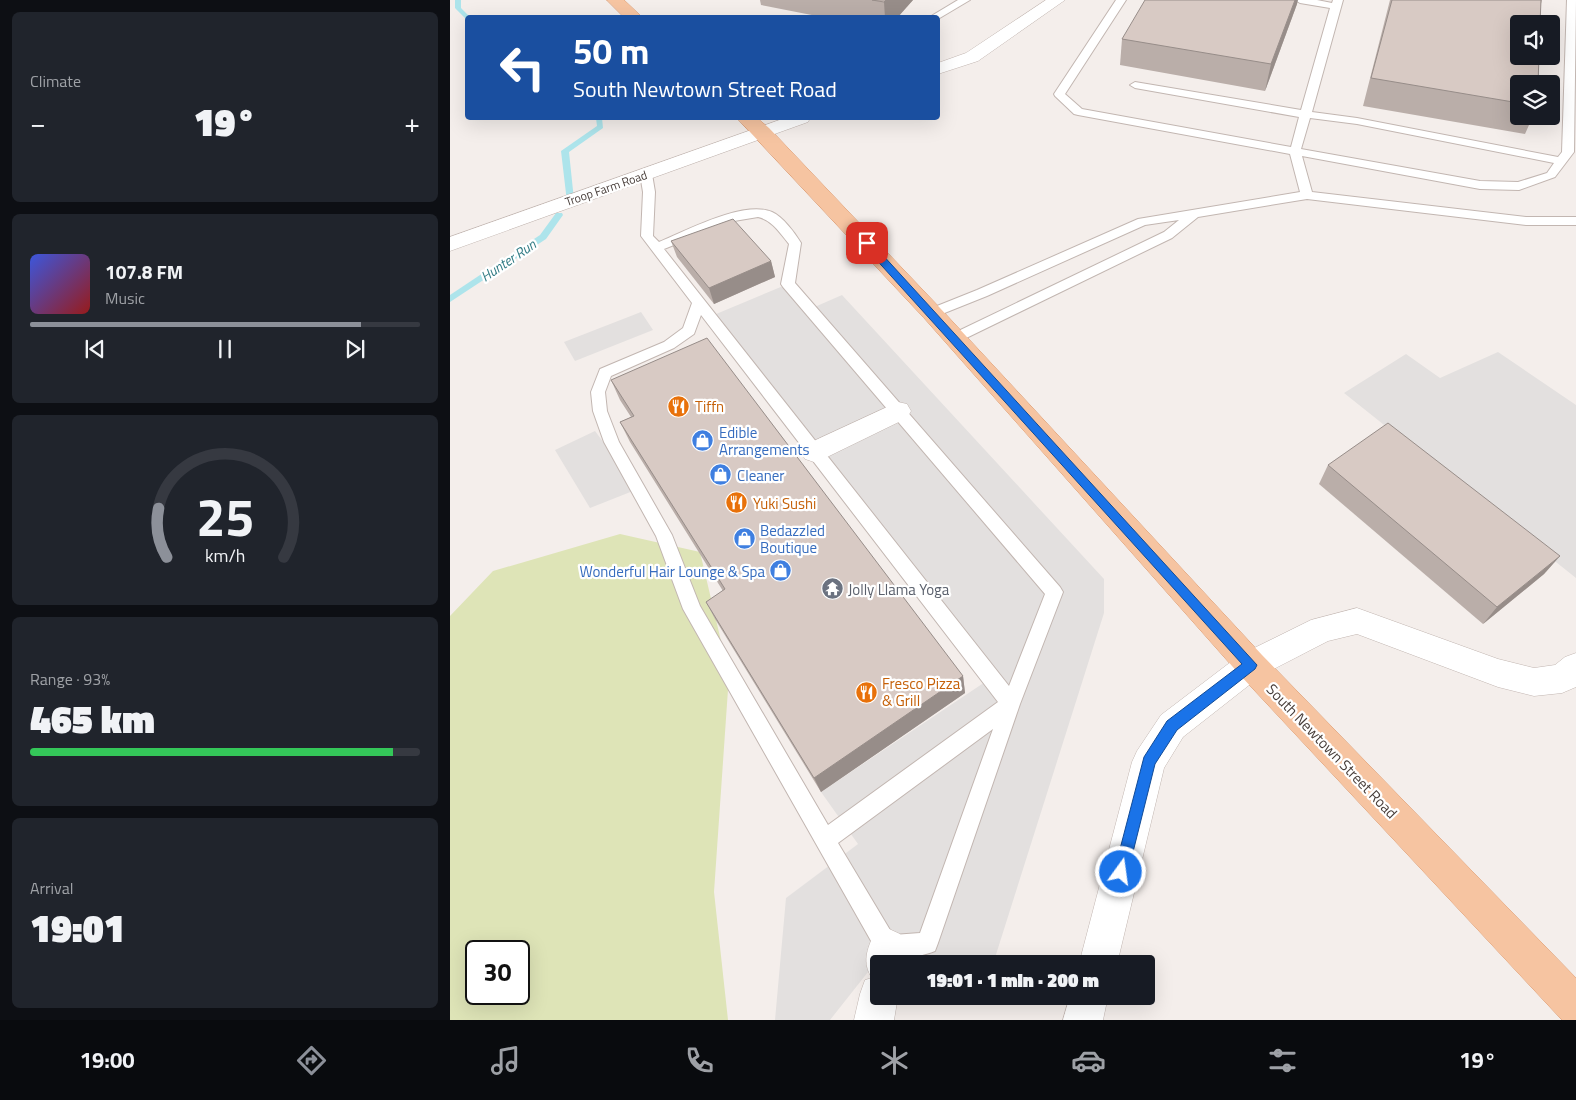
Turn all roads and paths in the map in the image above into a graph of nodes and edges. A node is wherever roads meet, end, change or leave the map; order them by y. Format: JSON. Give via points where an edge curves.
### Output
{"nodes":[{"id":1,"x":615,"y":0,"type":"edge"},
{"id":2,"x":965,"y":0,"type":"edge"},
{"id":3,"x":1058,"y":0,"type":"edge"},
{"id":4,"x":1121,"y":0,"type":"edge"},
{"id":5,"x":1300,"y":0,"type":"edge"},
{"id":6,"x":1572,"y":0,"type":"edge"},
{"id":7,"x":1336,"y":3,"type":"edge"},
{"id":8,"x":632,"y":15,"type":"edge"},
{"id":9,"x":938,"y":15,"type":"edge"},
{"id":10,"x":940,"y":68,"type":"edge"},
{"id":11,"x":1134,"y":85,"type":"dead end"},
{"id":12,"x":1307,"y":114,"type":"junction"},
{"id":13,"x":788,"y":120,"type":"edge"},
{"id":14,"x":754,"y":125,"type":"edge"},
{"id":15,"x":1294,"y":152,"type":"junction"},
{"id":16,"x":1562,"y":161,"type":"junction"},
{"id":17,"x":646,"y":174,"type":"junction"},
{"id":18,"x":1307,"y":195,"type":"junction"},
{"id":19,"x":1195,"y":213,"type":"junction"},
{"id":20,"x":1576,"y":221,"type":"edge"},
{"id":21,"x":450,"y":244,"type":"edge"},
{"id":22,"x":656,"y":248,"type":"junction"},
{"id":23,"x":699,"y":303,"type":"junction"},
{"id":24,"x":932,"y":313,"type":"junction"},
{"id":25,"x":955,"y":338,"type":"junction"},
{"id":26,"x":898,"y":411,"type":"junction"},
{"id":27,"x":814,"y":452,"type":"junction"},
{"id":28,"x":1251,"y":665,"type":"junction"},
{"id":29,"x":1576,"y":667,"type":"edge"},
{"id":30,"x":1011,"y":704,"type":"junction"},
{"id":31,"x":825,"y":840,"type":"junction"},
{"id":32,"x":884,"y":955,"type":"edge"},
{"id":33,"x":888,"y":955,"type":"edge"},
{"id":34,"x":1100,"y":955,"type":"edge"},
{"id":35,"x":877,"y":1005,"type":"edge"},
{"id":36,"x":1087,"y":1005,"type":"edge"},
{"id":37,"x":1576,"y":1006,"type":"edge"},
{"id":38,"x":874,"y":1020,"type":"edge"},
{"id":39,"x":1083,"y":1020,"type":"edge"}],
"edges":[{"from":1,"to":8,"type":"main road"},
{"from":2,"to":9,"type":"lane"},
{"from":3,"to":10,"type":"street","via":[[972,57]]},
{"from":4,"to":15,"type":"lane","via":[[1060,94],[1078,112]]},
{"from":5,"to":7,"type":"lane"},
{"from":6,"to":16,"type":"lane","via":[[1568,152]]},
{"from":7,"to":12,"type":"lane"},
{"from":11,"to":12,"type":"lane"},
{"from":12,"to":15,"type":"lane"},
{"from":12,"to":16,"type":"lane"},
{"from":13,"to":14,"type":"street","name":"Troop Farm Road"},
{"from":14,"to":17,"type":"street","name":"Troop Farm Road"},
{"from":14,"to":24,"type":"main road","name":"South Newtown Street Road"},
{"from":15,"to":16,"type":"lane","via":[[1480,185],[1519,186],[1551,175]]},
{"from":15,"to":18,"type":"lane"},
{"from":17,"to":21,"type":"street","name":"Troop Farm Road"},
{"from":17,"to":22,"type":"lane","via":[[649,192],[646,236]]},
{"from":18,"to":19,"type":"lane"},
{"from":18,"to":20,"type":"lane","via":[[1526,221]]},
{"from":19,"to":24,"type":"lane","via":[[1142,222]]},
{"from":19,"to":25,"type":"lane","via":[[1168,236]]},
{"from":22,"to":23,"type":"lane"},
{"from":22,"to":26,"type":"lane","via":[[740,214],[758,212],[770,216],[795,243],[788,284]]},
{"from":23,"to":27,"type":"lane"},
{"from":23,"to":31,"type":"lane","via":[[689,331],[670,345],[605,372],[598,392],[600,411],[612,442],[664,535],[692,609]]},
{"from":24,"to":25,"type":"main road","name":"South Newtown Street Road"},
{"from":25,"to":28,"type":"main road","name":"South Newtown Street Road"},
{"from":26,"to":27,"type":"street"},
{"from":26,"to":30,"type":"lane","via":[[1054,592]]},
{"from":27,"to":30,"type":"lane"},
{"from":28,"to":29,"type":"street","via":[[1322,629],[1357,621],[1498,673],[1534,682],[1562,678]]},
{"from":28,"to":34,"type":"street","via":[[1172,726],[1149,762]]},
{"from":28,"to":37,"type":"main road","name":"South Newtown Street Road"},
{"from":30,"to":31,"type":"lane"},
{"from":30,"to":33,"type":"lane","via":[[927,943]]},
{"from":31,"to":32,"type":"lane"},
{"from":35,"to":38,"type":"street"},
{"from":36,"to":39,"type":"street"}]}
